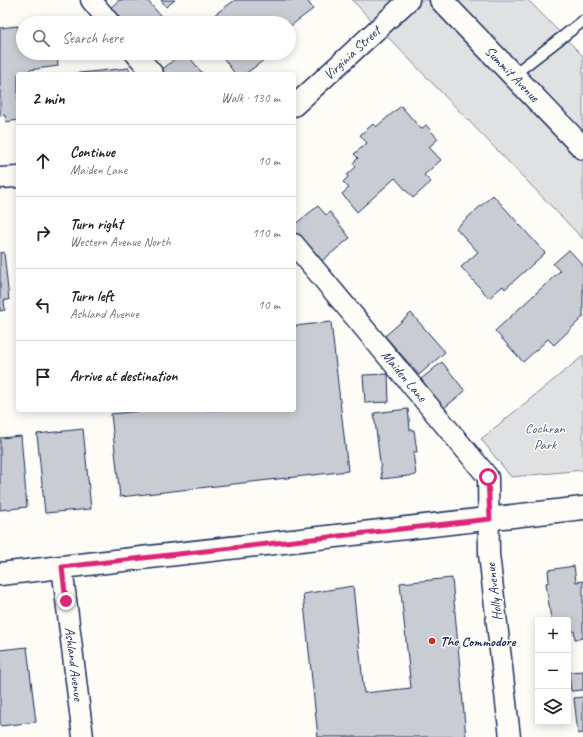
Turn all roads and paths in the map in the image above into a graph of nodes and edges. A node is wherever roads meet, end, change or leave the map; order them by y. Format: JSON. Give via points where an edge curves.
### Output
{"nodes":[{"id":1,"x":91,"y":0,"type":"edge"},
{"id":2,"x":409,"y":0,"type":"edge"},
{"id":3,"x":441,"y":0,"type":"edge"},
{"id":4,"x":104,"y":16,"type":"edge"},
{"id":5,"x":583,"y":21,"type":"edge"},
{"id":6,"x":141,"y":60,"type":"edge"},
{"id":7,"x":151,"y":72,"type":"edge"},
{"id":8,"x":514,"y":75,"type":"junction"},
{"id":9,"x":296,"y":104,"type":"edge"},
{"id":10,"x":583,"y":148,"type":"edge"},
{"id":11,"x":16,"y":176,"type":"edge"},
{"id":12,"x":0,"y":178,"type":"edge"},
{"id":13,"x":296,"y":246,"type":"edge"},
{"id":14,"x":583,"y":508,"type":"edge"},
{"id":15,"x":490,"y":519,"type":"junction"},
{"id":16,"x":62,"y":567,"type":"junction"},
{"id":17,"x":0,"y":574,"type":"edge"},
{"id":18,"x":83,"y":737,"type":"edge"},
{"id":19,"x":510,"y":737,"type":"edge"}],
"edges":[{"from":1,"to":4,"type":"street"},
{"from":2,"to":9,"type":"street","name":"Virginia Street"},
{"from":3,"to":8,"type":"street","name":"Summit Avenue"},
{"from":5,"to":8,"type":"lane"},
{"from":6,"to":7,"type":"street"},
{"from":8,"to":10,"type":"street","name":"Summit Avenue"},
{"from":11,"to":12,"type":"street"},
{"from":13,"to":15,"type":"street","name":"Maiden Lane","via":[[488,477]]},
{"from":14,"to":15,"type":"street"},
{"from":15,"to":16,"type":"street"},
{"from":15,"to":19,"type":"street","name":"Holly Avenue","via":[[489,554]]},
{"from":16,"to":17,"type":"street"},
{"from":16,"to":18,"type":"street","name":"Ashland Avenue"}]}
